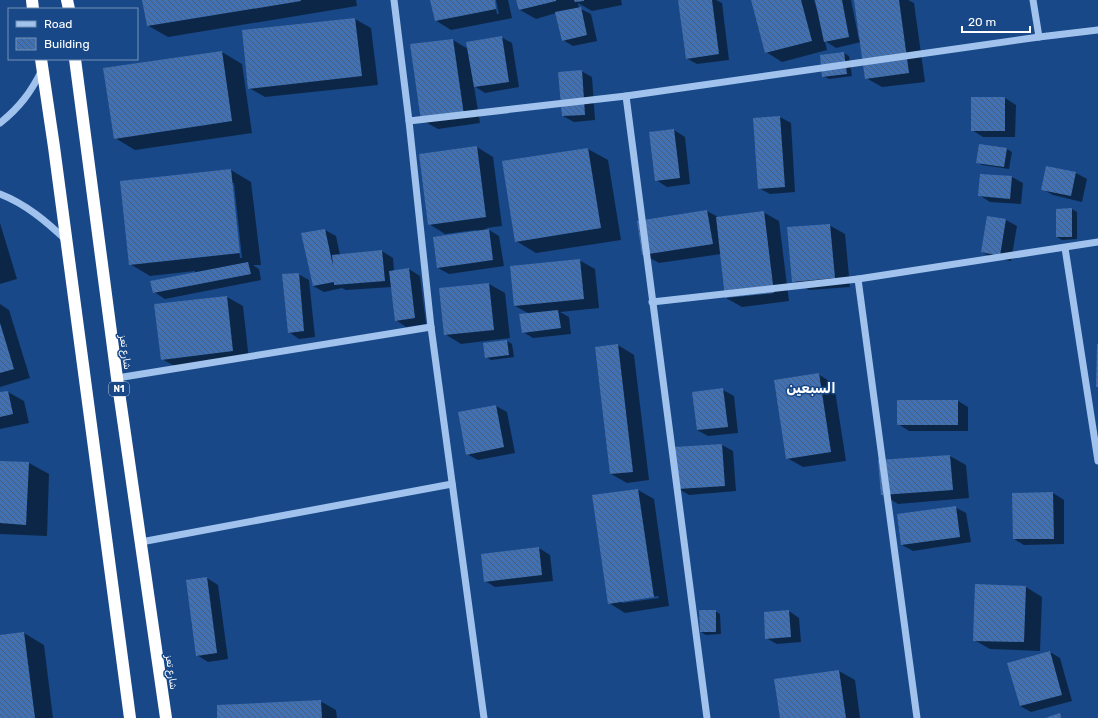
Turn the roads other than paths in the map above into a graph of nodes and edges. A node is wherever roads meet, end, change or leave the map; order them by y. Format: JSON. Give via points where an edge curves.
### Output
{"nodes":[{"id":1,"x":394,"y":0,"type":"edge"},
{"id":2,"x":1033,"y":0,"type":"edge"},
{"id":3,"x":1098,"y":30,"type":"edge"},
{"id":4,"x":1039,"y":37,"type":"junction"},
{"id":5,"x":75,"y":60,"type":"edge"},
{"id":6,"x":41,"y":64,"type":"edge"},
{"id":7,"x":626,"y":96,"type":"junction"},
{"id":8,"x":409,"y":121,"type":"junction"},
{"id":9,"x":0,"y":123,"type":"edge"},
{"id":10,"x":0,"y":194,"type":"edge"},
{"id":11,"x":66,"y":241,"type":"junction"},
{"id":12,"x":1098,"y":242,"type":"edge"},
{"id":13,"x":1065,"y":248,"type":"junction"},
{"id":14,"x":858,"y":279,"type":"junction"},
{"id":15,"x":652,"y":302,"type":"junction"},
{"id":16,"x":431,"y":327,"type":"junction"},
{"id":17,"x":117,"y":378,"type":"junction"},
{"id":18,"x":1098,"y":461,"type":"edge"},
{"id":19,"x":452,"y":484,"type":"junction"},
{"id":20,"x":141,"y":542,"type":"junction"},
{"id":21,"x":130,"y":718,"type":"edge"},
{"id":22,"x":166,"y":718,"type":"edge"},
{"id":23,"x":484,"y":718,"type":"edge"},
{"id":24,"x":707,"y":718,"type":"edge"},
{"id":25,"x":917,"y":718,"type":"edge"}],
"edges":[{"from":1,"to":8,"type":"street"},
{"from":2,"to":4,"type":"street"},
{"from":3,"to":4,"type":"street"},
{"from":4,"to":7,"type":"street"},
{"from":5,"to":17,"type":"highway","name":"شارع تعز","number":"N1"},
{"from":6,"to":9,"type":"street","via":[[34,85],[24,100]]},
{"from":6,"to":11,"type":"highway"},
{"from":7,"to":8,"type":"street"},
{"from":7,"to":15,"type":"street"},
{"from":8,"to":16,"type":"street"},
{"from":10,"to":11,"type":"street","via":[[27,208],[48,223]]},
{"from":11,"to":21,"type":"highway"},
{"from":12,"to":13,"type":"street"},
{"from":13,"to":14,"type":"street"},
{"from":13,"to":18,"type":"street"},
{"from":14,"to":15,"type":"street"},
{"from":14,"to":25,"type":"street"},
{"from":15,"to":24,"type":"street"},
{"from":16,"to":17,"type":"street"},
{"from":16,"to":19,"type":"street"},
{"from":17,"to":20,"type":"highway","name":"شارع تعز","number":"N1"},
{"from":19,"to":20,"type":"street"},
{"from":19,"to":23,"type":"street"},
{"from":20,"to":22,"type":"highway","name":"شارع تعز","number":"N1"}]}
